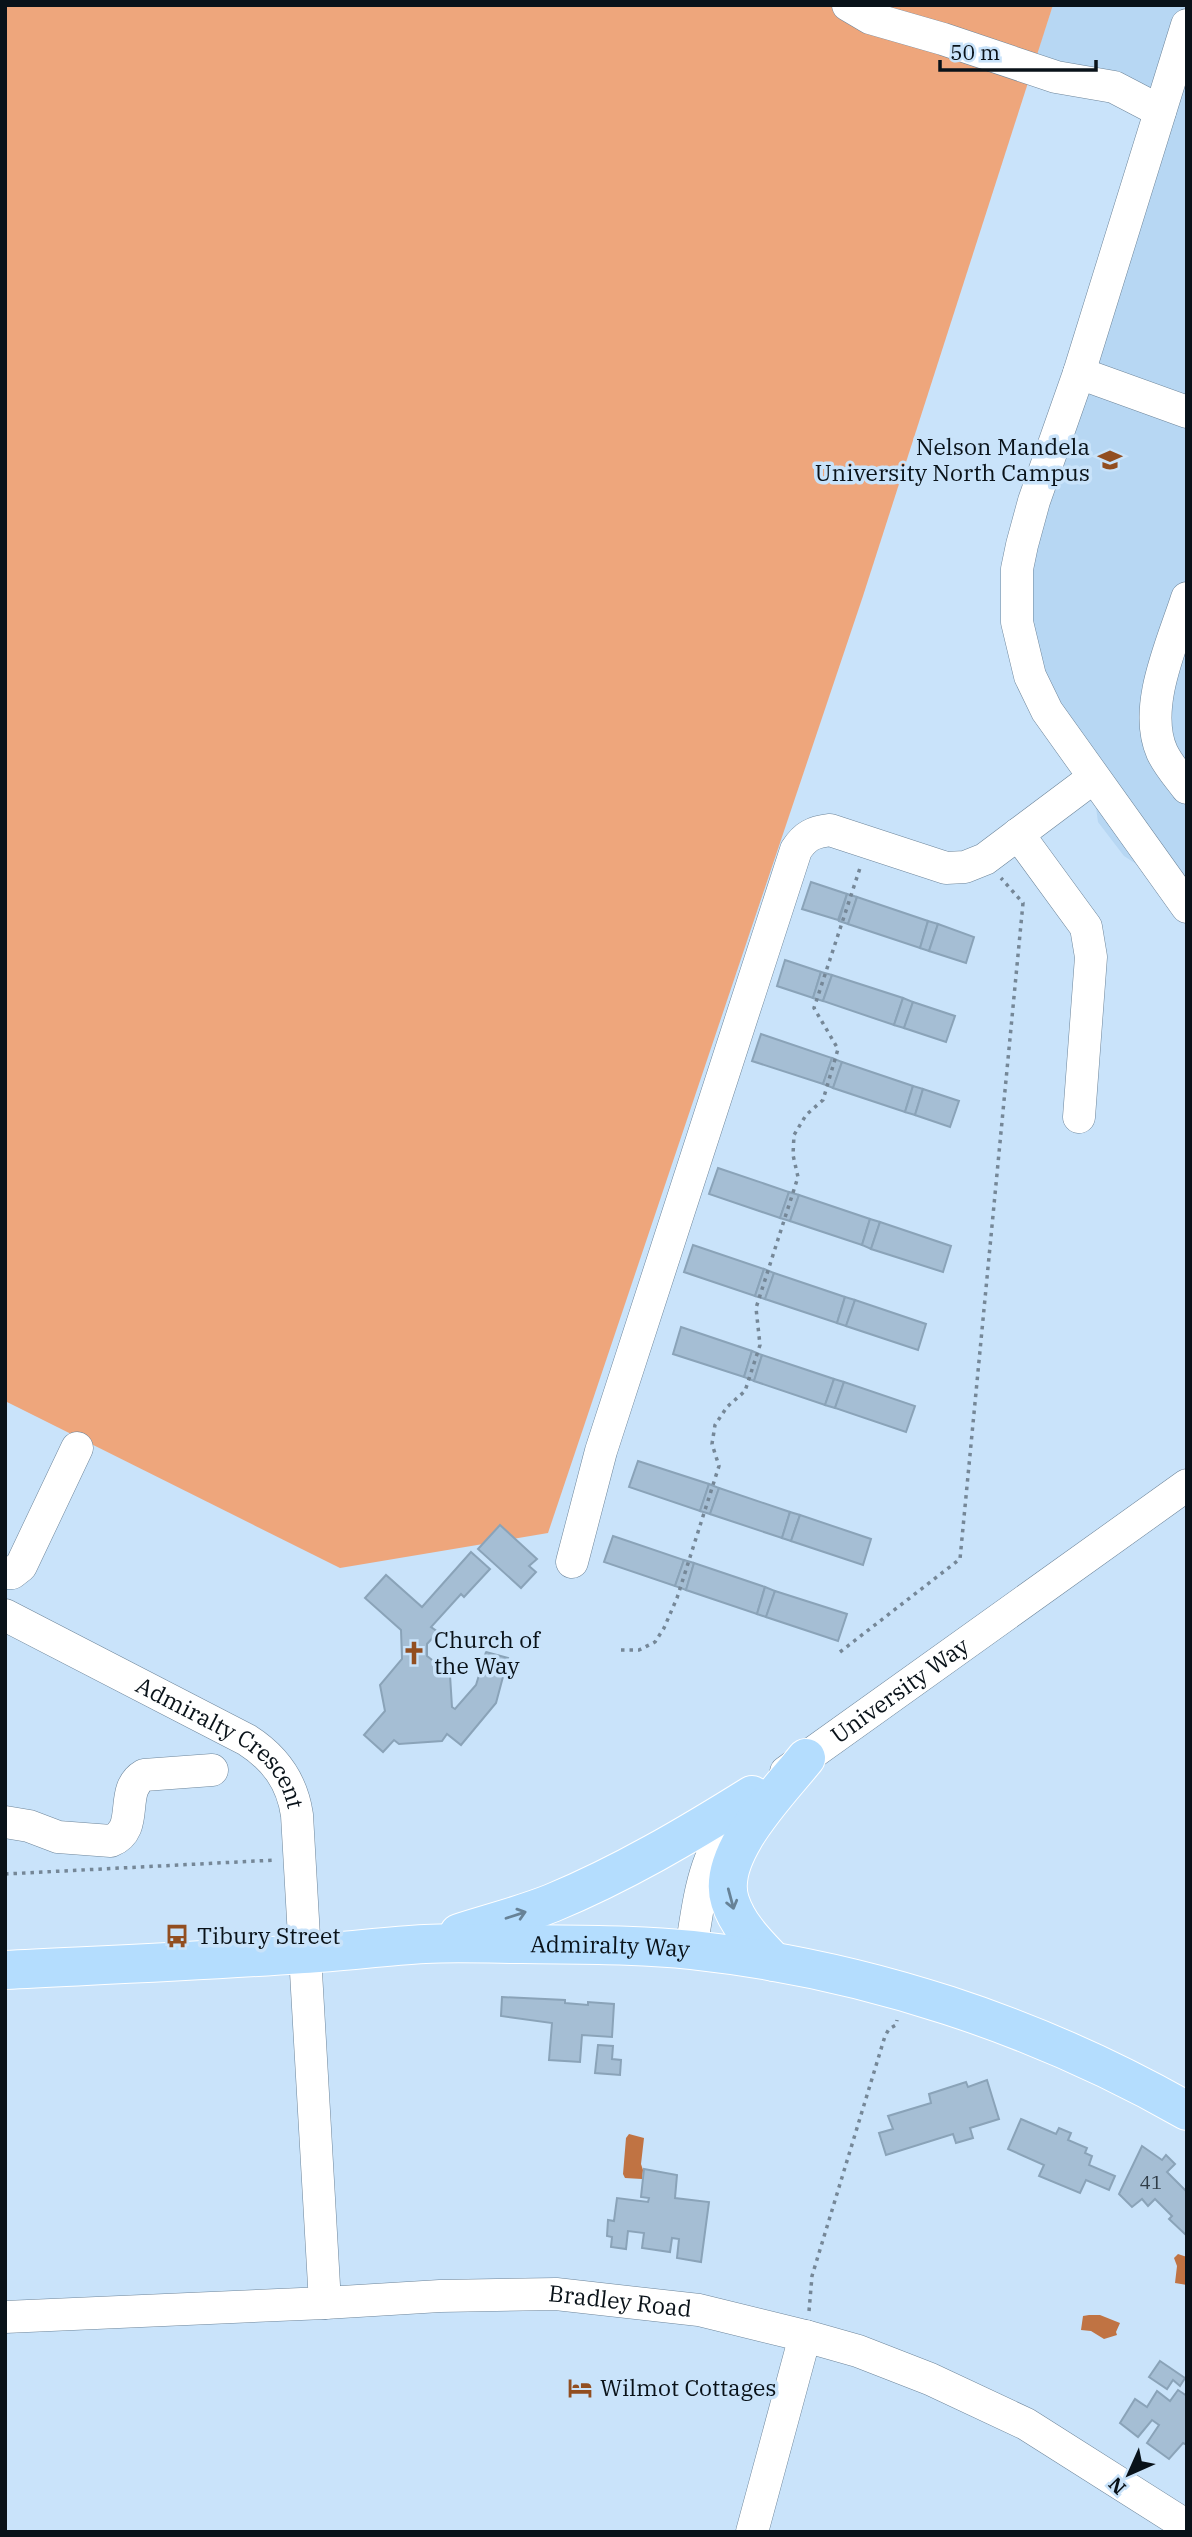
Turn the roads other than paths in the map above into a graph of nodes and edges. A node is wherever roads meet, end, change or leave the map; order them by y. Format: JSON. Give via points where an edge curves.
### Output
{"nodes":[{"id":1,"x":848,"y":5,"type":"edge"},
{"id":2,"x":1187,"y":25,"type":"edge"},
{"id":3,"x":1160,"y":111,"type":"junction"},
{"id":4,"x":1079,"y":373,"type":"junction"},
{"id":5,"x":1187,"y":412,"type":"edge"},
{"id":6,"x":1187,"y":598,"type":"edge"},
{"id":7,"x":1093,"y":778,"type":"junction"},
{"id":8,"x":1187,"y":788,"type":"edge"},
{"id":9,"x":1018,"y":834,"type":"junction"},
{"id":10,"x":1187,"y":906,"type":"edge"},
{"id":11,"x":1079,"y":1117,"type":"dead end"},
{"id":12,"x":77,"y":1448,"type":"dead end"},
{"id":13,"x":1187,"y":1485,"type":"edge"},
{"id":14,"x":572,"y":1562,"type":"dead end"},
{"id":15,"x":5,"y":1573,"type":"edge"},
{"id":16,"x":5,"y":1615,"type":"edge"},
{"id":17,"x":806,"y":1758,"type":"junction"},
{"id":18,"x":212,"y":1770,"type":"dead end"},
{"id":19,"x":752,"y":1795,"type":"junction"},
{"id":20,"x":5,"y":1822,"type":"edge"},
{"id":21,"x":428,"y":1943,"type":"junction"},
{"id":22,"x":691,"y":1950,"type":"junction"},
{"id":23,"x":304,"y":1954,"type":"junction"},
{"id":24,"x":774,"y":1962,"type":"junction"},
{"id":25,"x":5,"y":1970,"type":"edge"},
{"id":26,"x":1187,"y":2111,"type":"edge"},
{"id":27,"x":325,"y":2303,"type":"junction"},
{"id":28,"x":5,"y":2317,"type":"edge"},
{"id":29,"x":805,"y":2336,"type":"junction"},
{"id":30,"x":1187,"y":2526,"type":"edge"},
{"id":31,"x":752,"y":2532,"type":"edge"}],
"edges":[{"from":1,"to":3,"type":"street","via":[[870,18],[1056,77],[1114,87]]},
{"from":2,"to":3,"type":"street"},
{"from":3,"to":4,"type":"street"},
{"from":4,"to":5,"type":"street"},
{"from":4,"to":7,"type":"street","via":[[1034,501],[1017,569],[1016,598],[1030,676],[1047,711]]},
{"from":6,"to":8,"type":"street","via":[[1154,718],[1162,751]]},
{"from":7,"to":9,"type":"street"},
{"from":7,"to":10,"type":"street"},
{"from":9,"to":11,"type":"street","via":[[1086,927],[1090,942]]},
{"from":9,"to":14,"type":"street","via":[[985,859],[965,867],[946,867],[830,830],[814,832],[796,850],[601,1451]]},
{"from":12,"to":15,"type":"street","via":[[21,1566]]},
{"from":13,"to":17,"type":"street","name":"University Way"},
{"from":16,"to":23,"type":"street","name":"Admiralty Crescent","via":[[231,1731],[276,1763],[295,1802]]},
{"from":17,"to":19,"type":"street","name":"University Way"},
{"from":17,"to":24,"type":"main road","one_way":true,"via":[[741,1844],[729,1871],[729,1900],[737,1917]]},
{"from":18,"to":20,"type":"street","via":[[144,1775],[135,1780],[128,1826],[111,1841],[58,1837]]},
{"from":21,"to":19,"type":"main road","one_way":true,"via":[[551,1903],[619,1872]]},
{"from":19,"to":22,"type":"street","name":"University Way","via":[[711,1855]]},
{"from":21,"to":22,"type":"main road","name":"Admiralty Way"},
{"from":21,"to":23,"type":"main road","name":"Admiralty Way"},
{"from":22,"to":24,"type":"main road","name":"Admiralty Way"},
{"from":23,"to":25,"type":"main road","name":"Admiralty Way"},
{"from":23,"to":27,"type":"street"},
{"from":24,"to":26,"type":"main road","name":"Admiralty Way","via":[[904,1992],[1006,2026],[1120,2075]]},
{"from":27,"to":28,"type":"street","name":"Bradley Road"},
{"from":27,"to":29,"type":"street","name":"Bradley Road","via":[[440,2295],[556,2294],[699,2310]]},
{"from":29,"to":30,"type":"street","name":"Bradley Road","via":[[930,2379],[1026,2424]]},
{"from":29,"to":31,"type":"street"}]}
